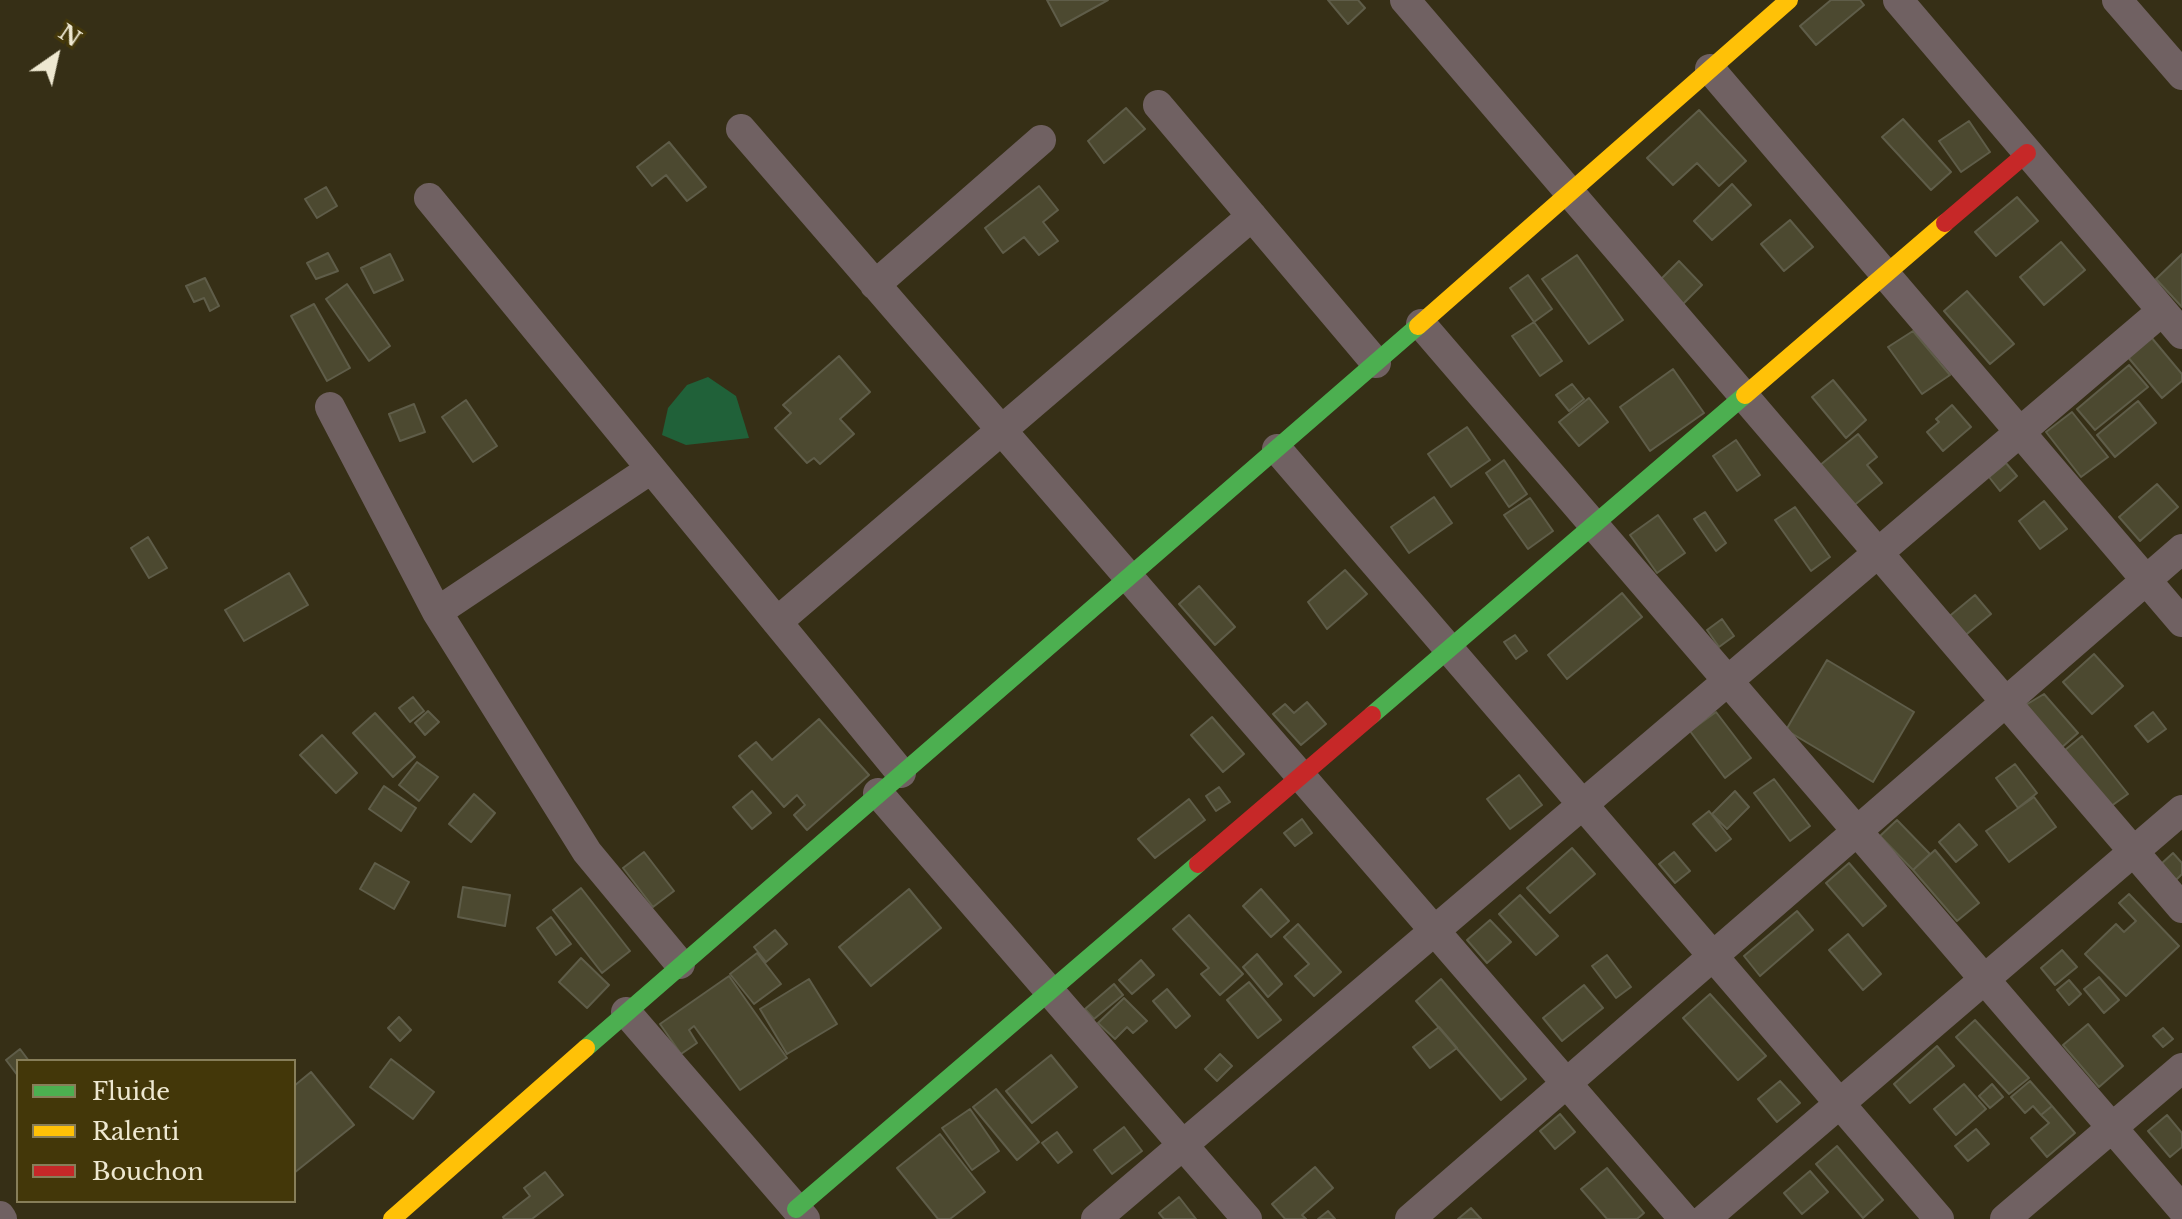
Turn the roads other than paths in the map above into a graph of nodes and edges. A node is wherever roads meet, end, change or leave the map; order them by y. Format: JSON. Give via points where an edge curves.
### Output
{"nodes":[{"id":1,"x":1405,"y":0,"type":"edge"},
{"id":2,"x":1789,"y":0,"type":"edge"},
{"id":3,"x":1898,"y":0,"type":"edge"},
{"id":4,"x":2117,"y":0,"type":"edge"},
{"id":5,"x":1710,"y":69,"type":"junction"},
{"id":6,"x":2182,"y":75,"type":"edge"},
{"id":7,"x":1158,"y":105,"type":"dead end"},
{"id":8,"x":741,"y":129,"type":"dead end"},
{"id":9,"x":1041,"y":140,"type":"dead end"},
{"id":10,"x":2027,"y":153,"type":"junction"},
{"id":11,"x":1569,"y":191,"type":"junction"},
{"id":12,"x":429,"y":198,"type":"dead end"},
{"id":13,"x":1252,"y":216,"type":"junction"},
{"id":14,"x":1885,"y":275,"type":"junction"},
{"id":15,"x":875,"y":285,"type":"junction"},
{"id":16,"x":2162,"y":311,"type":"junction"},
{"id":17,"x":1421,"y":324,"type":"junction"},
{"id":18,"x":2182,"y":334,"type":"edge"},
{"id":19,"x":1376,"y":363,"type":"junction"},
{"id":20,"x":1744,"y":396,"type":"junction"},
{"id":21,"x":330,"y":407,"type":"dead end"},
{"id":22,"x":1002,"y":431,"type":"junction"},
{"id":23,"x":2020,"y":432,"type":"junction"},
{"id":24,"x":1277,"y":449,"type":"junction"},
{"id":25,"x":651,"y":469,"type":"junction"},
{"id":26,"x":1594,"y":525,"type":"junction"},
{"id":27,"x":2182,"y":549,"type":"edge"},
{"id":28,"x":1878,"y":552,"type":"junction"},
{"id":29,"x":1128,"y":577,"type":"junction"},
{"id":30,"x":2146,"y":580,"type":"junction"},
{"id":31,"x":437,"y":612,"type":"junction"},
{"id":32,"x":777,"y":622,"type":"junction"},
{"id":33,"x":2182,"y":622,"type":"edge"},
{"id":34,"x":1449,"y":649,"type":"junction"},
{"id":35,"x":1728,"y":680,"type":"junction"},
{"id":36,"x":2006,"y":702,"type":"junction"},
{"id":37,"x":901,"y":773,"type":"junction"},
{"id":38,"x":1301,"y":776,"type":"junction"},
{"id":39,"x":878,"y":793,"type":"junction"},
{"id":40,"x":1583,"y":804,"type":"junction"},
{"id":41,"x":2182,"y":810,"type":"edge"},
{"id":42,"x":1857,"y":831,"type":"junction"},
{"id":43,"x":2133,"y":851,"type":"junction"},
{"id":44,"x":2182,"y":908,"type":"edge"},
{"id":45,"x":1434,"y":931,"type":"junction"},
{"id":46,"x":1713,"y":956,"type":"junction"},
{"id":47,"x":680,"y":964,"type":"junction"},
{"id":48,"x":1985,"y":979,"type":"junction"},
{"id":49,"x":1050,"y":991,"type":"junction"},
{"id":50,"x":626,"y":1012,"type":"junction"},
{"id":51,"x":2182,"y":1068,"type":"edge"},
{"id":52,"x":1566,"y":1082,"type":"junction"},
{"id":53,"x":1840,"y":1103,"type":"junction"},
{"id":54,"x":2112,"y":1127,"type":"junction"},
{"id":55,"x":1183,"y":1145,"type":"junction"},
{"id":56,"x":2182,"y":1209,"type":"edge"},
{"id":57,"x":800,"y":1214,"type":"edge"},
{"id":58,"x":392,"y":1219,"type":"edge"},
{"id":59,"x":1096,"y":1219,"type":"edge"},
{"id":60,"x":1247,"y":1219,"type":"edge"},
{"id":61,"x":1410,"y":1219,"type":"edge"},
{"id":62,"x":1684,"y":1219,"type":"edge"},
{"id":63,"x":1705,"y":1219,"type":"edge"},
{"id":64,"x":1939,"y":1219,"type":"edge"},
{"id":65,"x":2005,"y":1219,"type":"edge"}],
"edges":[{"from":1,"to":11,"type":"street"},
{"from":2,"to":5,"type":"street"},
{"from":3,"to":10,"type":"street"},
{"from":4,"to":6,"type":"street"},
{"from":5,"to":11,"type":"street"},
{"from":5,"to":14,"type":"street"},
{"from":7,"to":13,"type":"street"},
{"from":8,"to":15,"type":"street"},
{"from":9,"to":15,"type":"street"},
{"from":10,"to":14,"type":"street"},
{"from":10,"to":16,"type":"street"},
{"from":11,"to":17,"type":"street"},
{"from":11,"to":20,"type":"street"},
{"from":12,"to":25,"type":"street"},
{"from":13,"to":19,"type":"street"},
{"from":13,"to":22,"type":"street"},
{"from":14,"to":20,"type":"street"},
{"from":14,"to":23,"type":"street"},
{"from":15,"to":22,"type":"street"},
{"from":16,"to":18,"type":"street"},
{"from":16,"to":23,"type":"street"},
{"from":17,"to":19,"type":"street"},
{"from":17,"to":26,"type":"street"},
{"from":19,"to":24,"type":"street"},
{"from":20,"to":26,"type":"street"},
{"from":20,"to":28,"type":"street"},
{"from":21,"to":31,"type":"street"},
{"from":22,"to":29,"type":"street"},
{"from":22,"to":32,"type":"street"},
{"from":23,"to":28,"type":"street"},
{"from":23,"to":30,"type":"street"},
{"from":24,"to":29,"type":"street"},
{"from":24,"to":34,"type":"street"},
{"from":25,"to":31,"type":"street"},
{"from":25,"to":32,"type":"street"},
{"from":26,"to":34,"type":"street"},
{"from":26,"to":35,"type":"street"},
{"from":27,"to":30,"type":"street"},
{"from":28,"to":35,"type":"street"},
{"from":28,"to":36,"type":"street"},
{"from":29,"to":37,"type":"street"},
{"from":29,"to":38,"type":"street"},
{"from":30,"to":33,"type":"street"},
{"from":30,"to":36,"type":"street"},
{"from":31,"to":47,"type":"street","via":[[587,852]]},
{"from":32,"to":37,"type":"street"},
{"from":34,"to":38,"type":"street"},
{"from":34,"to":40,"type":"street"},
{"from":35,"to":40,"type":"street"},
{"from":35,"to":42,"type":"street"},
{"from":36,"to":42,"type":"street"},
{"from":36,"to":43,"type":"street"},
{"from":37,"to":39,"type":"street"},
{"from":38,"to":45,"type":"street"},
{"from":38,"to":49,"type":"street"},
{"from":39,"to":47,"type":"street"},
{"from":39,"to":49,"type":"street"},
{"from":40,"to":45,"type":"street"},
{"from":40,"to":46,"type":"street"},
{"from":41,"to":43,"type":"street"},
{"from":42,"to":46,"type":"street"},
{"from":42,"to":48,"type":"street"},
{"from":43,"to":44,"type":"street"},
{"from":43,"to":48,"type":"street"},
{"from":45,"to":52,"type":"street"},
{"from":45,"to":55,"type":"street"},
{"from":46,"to":52,"type":"street"},
{"from":46,"to":53,"type":"street"},
{"from":47,"to":50,"type":"street"},
{"from":48,"to":53,"type":"street"},
{"from":48,"to":54,"type":"street"},
{"from":49,"to":55,"type":"street"},
{"from":49,"to":57,"type":"street"},
{"from":50,"to":57,"type":"street"},
{"from":50,"to":58,"type":"street"},
{"from":51,"to":54,"type":"street"},
{"from":52,"to":61,"type":"street"},
{"from":52,"to":62,"type":"street"},
{"from":53,"to":63,"type":"street"},
{"from":53,"to":64,"type":"street"},
{"from":54,"to":56,"type":"street"},
{"from":54,"to":65,"type":"street"},
{"from":55,"to":59,"type":"street"},
{"from":55,"to":60,"type":"street"}]}
